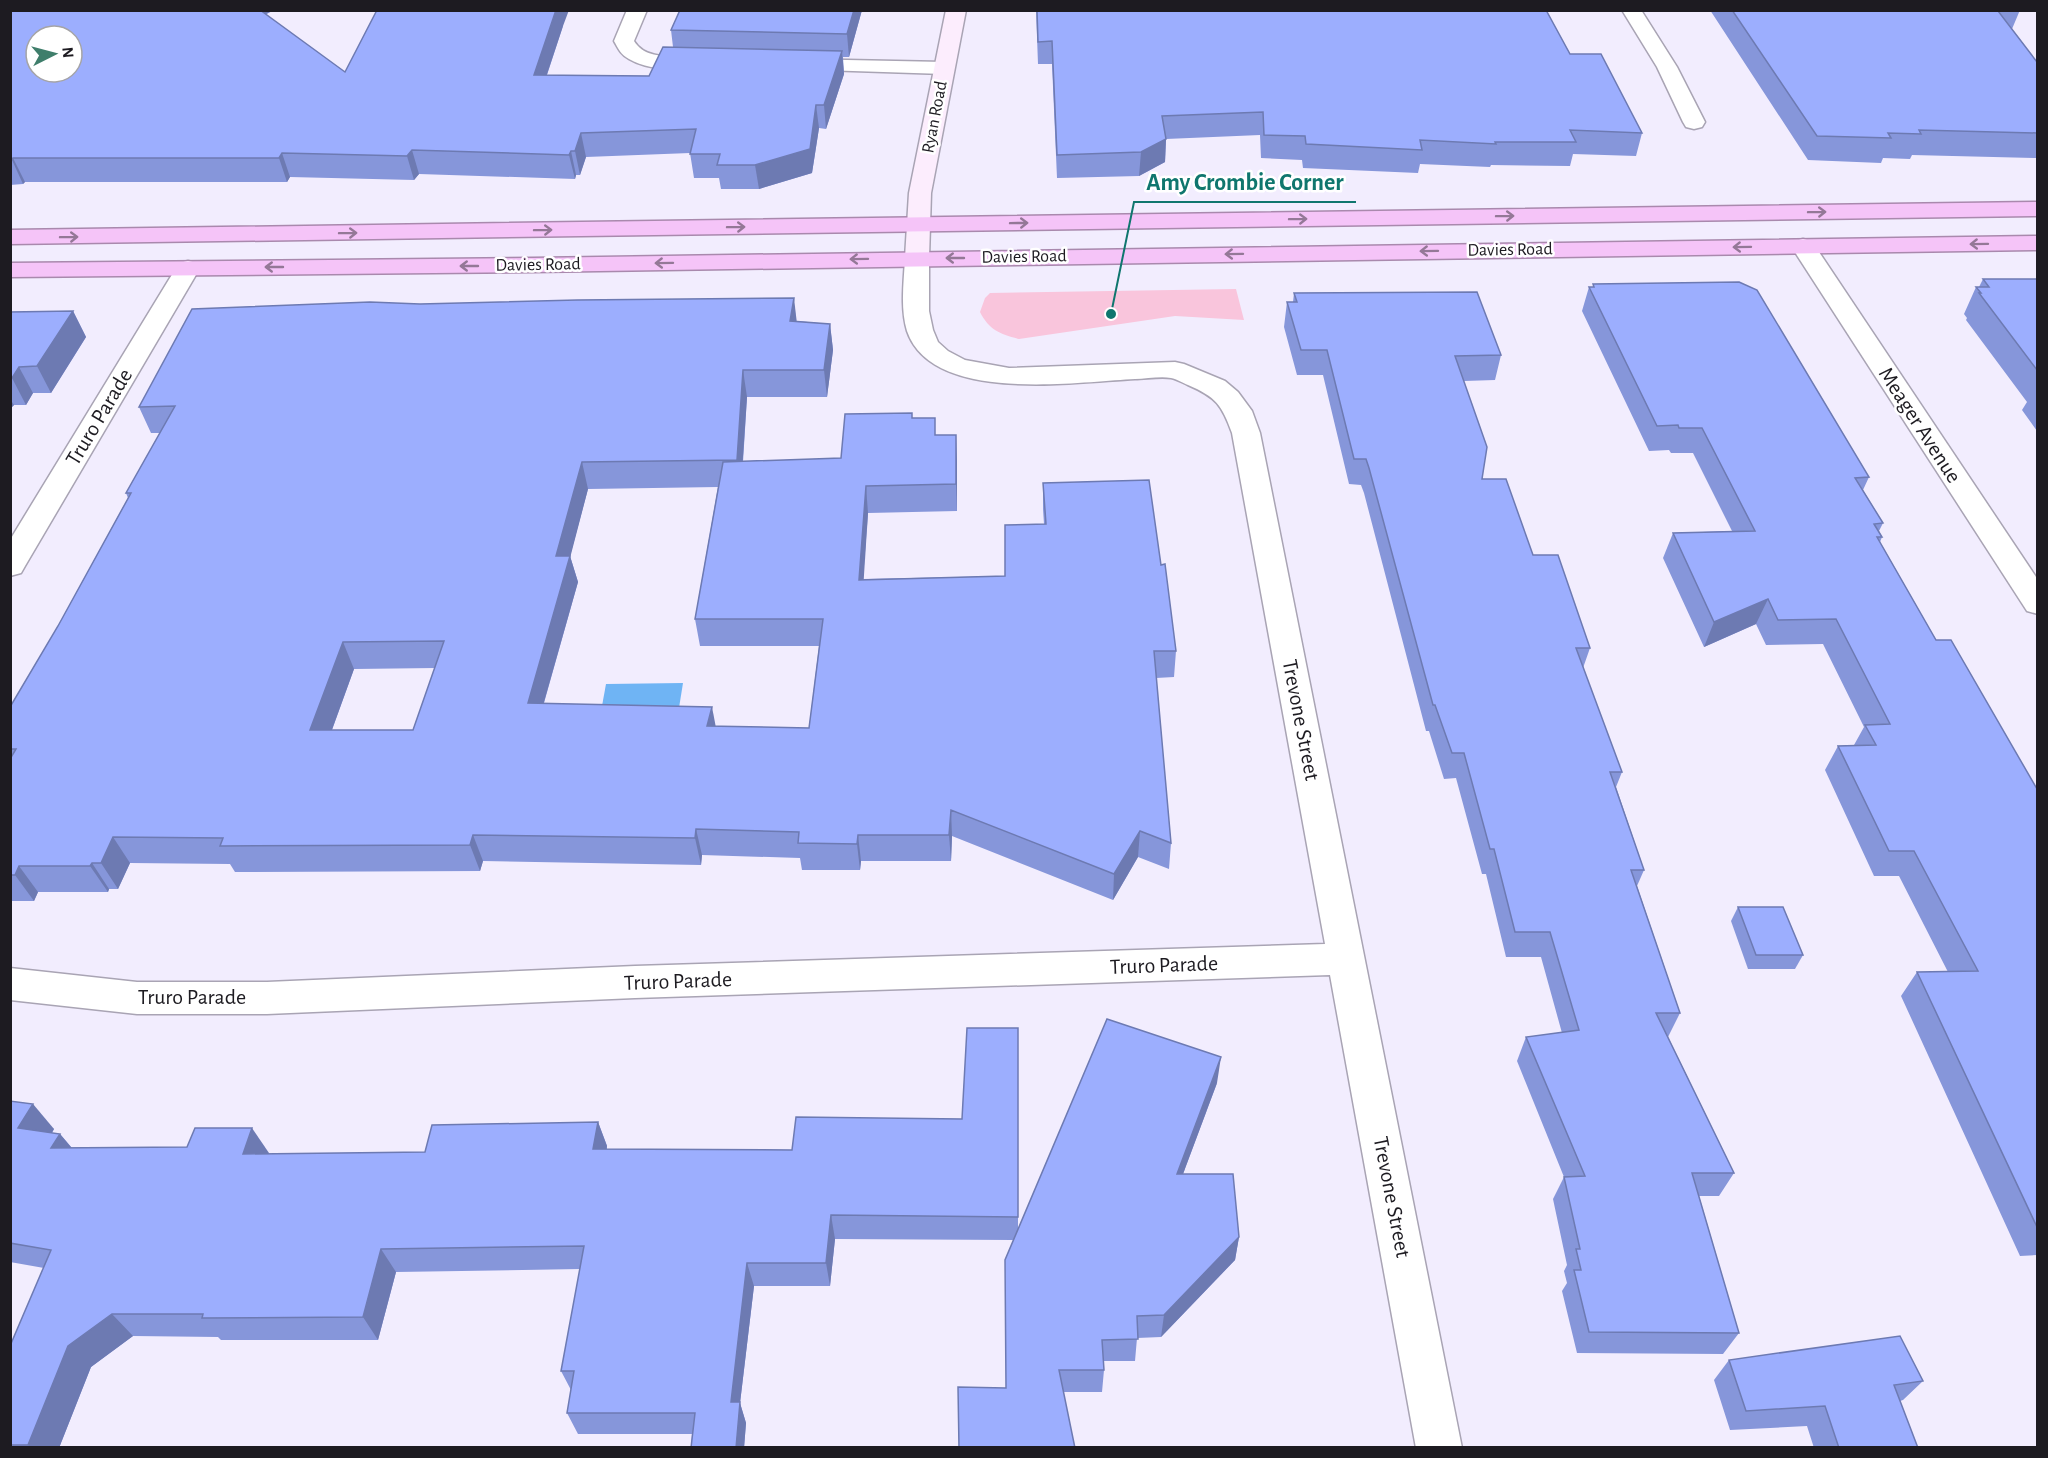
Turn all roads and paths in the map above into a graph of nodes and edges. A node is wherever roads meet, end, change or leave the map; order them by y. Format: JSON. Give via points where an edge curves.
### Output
{"nodes":[{"id":1,"x":637,"y":10,"type":"edge"},
{"id":2,"x":956,"y":10,"type":"edge"},
{"id":3,"x":1631,"y":10,"type":"edge"},
{"id":4,"x":717,"y":63,"type":"edge"},
{"id":5,"x":774,"y":64,"type":"edge"},
{"id":6,"x":944,"y":68,"type":"junction"},
{"id":7,"x":1694,"y":122,"type":"dead end"},
{"id":8,"x":2037,"y":209,"type":"edge"},
{"id":9,"x":1695,"y":213,"type":"junction"},
{"id":10,"x":919,"y":225,"type":"junction"},
{"id":11,"x":10,"y":237,"type":"edge"},
{"id":12,"x":2037,"y":243,"type":"edge"},
{"id":13,"x":1803,"y":246,"type":"junction"},
{"id":14,"x":917,"y":258,"type":"junction"},
{"id":15,"x":188,"y":268,"type":"junction"},
{"id":16,"x":10,"y":270,"type":"edge"},
{"id":17,"x":10,"y":566,"type":"edge"},
{"id":18,"x":2037,"y":604,"type":"edge"},
{"id":19,"x":1346,"y":959,"type":"junction"},
{"id":20,"x":10,"y":984,"type":"edge"},
{"id":21,"x":1439,"y":1448,"type":"edge"}],
"edges":[{"from":1,"to":4,"type":"street","via":[[624,41],[631,52],[655,61]]},
{"from":2,"to":6,"type":"main road","name":"Ryan Road"},
{"from":3,"to":7,"type":"street","via":[[1667,66]]},
{"from":5,"to":6,"type":"street"},
{"from":6,"to":10,"type":"main road","name":"Ryan Road","via":[[920,193]]},
{"from":9,"to":8,"type":"highway","name":"Davies Road","one_way":true},
{"from":10,"to":9,"type":"highway","name":"Davies Road","one_way":true},
{"from":9,"to":13,"type":"highway"},
{"from":11,"to":10,"type":"highway","name":"Davies Road","one_way":true},
{"from":10,"to":14,"type":"main road","name":"Ryan Road"},
{"from":12,"to":13,"type":"highway","name":"Davies Road","one_way":true},
{"from":13,"to":14,"type":"highway","name":"Davies Road","one_way":true},
{"from":13,"to":18,"type":"street","name":"Meager Avenue"},
{"from":14,"to":15,"type":"highway","name":"Davies Road","one_way":true},
{"from":14,"to":19,"type":"street","name":"Trevone Street","via":[[914,306],[920,336],[928,349],[948,363],[1010,376],[1175,370],[1216,387],[1238,411],[1246,433]]},
{"from":15,"to":16,"type":"highway","name":"Davies Road"},
{"from":15,"to":17,"type":"street","name":"Truro Parade"},
{"from":19,"to":20,"type":"street","name":"Truro Parade","via":[[246,998],[137,998]]},
{"from":19,"to":21,"type":"street","name":"Trevone Street"}]}
